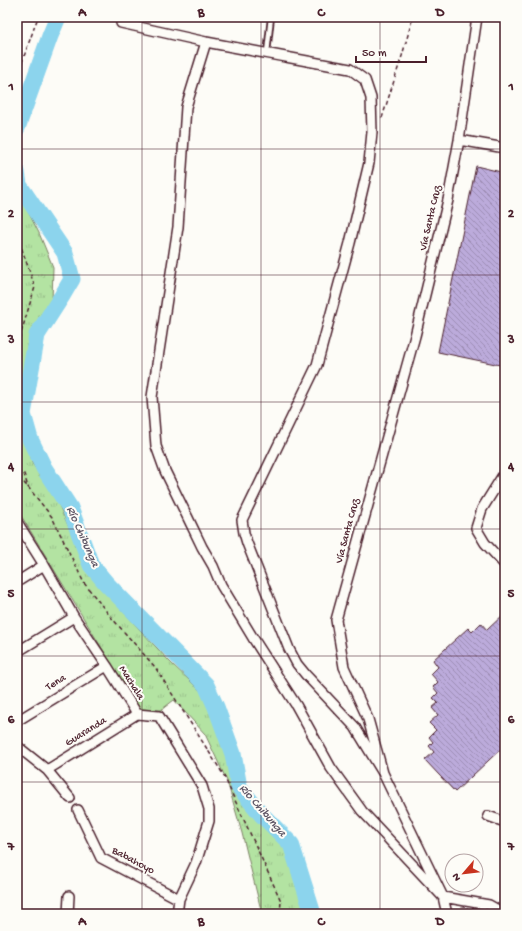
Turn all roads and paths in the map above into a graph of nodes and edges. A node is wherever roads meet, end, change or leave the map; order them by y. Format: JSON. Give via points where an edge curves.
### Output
{"nodes":[{"id":1,"x":38,"y":17,"type":"edge"},
{"id":2,"x":271,"y":17,"type":"edge"},
{"id":3,"x":413,"y":17,"type":"edge"},
{"id":4,"x":477,"y":17,"type":"edge"},
{"id":5,"x":121,"y":20,"type":"edge"},
{"id":6,"x":206,"y":42,"type":"junction"},
{"id":7,"x":267,"y":53,"type":"junction"},
{"id":8,"x":17,"y":76,"type":"edge"},
{"id":9,"x":380,"y":124,"type":"dead end"},
{"id":10,"x":459,"y":140,"type":"junction"},
{"id":11,"x":505,"y":148,"type":"edge"},
{"id":12,"x":17,"y":235,"type":"edge"},
{"id":13,"x":17,"y":346,"type":"edge"},
{"id":14,"x":17,"y":471,"type":"edge"},
{"id":15,"x":505,"y":472,"type":"edge"},
{"id":16,"x":17,"y":482,"type":"edge"},
{"id":17,"x":28,"y":487,"type":"junction"},
{"id":18,"x":17,"y":522,"type":"edge"},
{"id":19,"x":44,"y":565,"type":"junction"},
{"id":20,"x":505,"y":565,"type":"edge"},
{"id":21,"x":17,"y":582,"type":"edge"},
{"id":22,"x":74,"y":617,"type":"junction"},
{"id":23,"x":17,"y":652,"type":"edge"},
{"id":24,"x":107,"y":666,"type":"junction"},
{"id":25,"x":137,"y":714,"type":"junction"},
{"id":26,"x":17,"y":721,"type":"edge"},
{"id":27,"x":17,"y":746,"type":"edge"},
{"id":28,"x":47,"y":770,"type":"junction"},
{"id":29,"x":383,"y":773,"type":"junction"},
{"id":30,"x":70,"y":798,"type":"dead end"},
{"id":31,"x":78,"y":810,"type":"dead end"},
{"id":32,"x":488,"y":816,"type":"dead end"},
{"id":33,"x":505,"y":822,"type":"edge"},
{"id":34,"x":69,"y":896,"type":"dead end"},
{"id":35,"x":443,"y":896,"type":"junction"},
{"id":36,"x":179,"y":899,"type":"junction"},
{"id":37,"x":68,"y":914,"type":"edge"},
{"id":38,"x":177,"y":914,"type":"edge"},
{"id":39,"x":280,"y":914,"type":"edge"},
{"id":40,"x":447,"y":914,"type":"edge"},
{"id":41,"x":505,"y":914,"type":"edge"}],
"edges":[{"from":1,"to":8,"type":"path"},
{"from":2,"to":7,"type":"lane"},
{"from":3,"to":9,"type":"path"},
{"from":4,"to":10,"type":"street","name":"Vía Santa Cruz"},
{"from":5,"to":6,"type":"street"},
{"from":6,"to":7,"type":"street"},
{"from":6,"to":35,"type":"street","via":[[186,107],[178,227],[152,397],[156,446],[165,471],[221,586],[296,705],[331,768],[362,811]]},
{"from":7,"to":29,"type":"street","via":[[350,69],[365,80],[371,98],[372,132],[368,163],[350,242],[317,366],[242,520],[244,533],[297,664],[355,727]]},
{"from":10,"to":11,"type":"street"},
{"from":10,"to":29,"type":"street","name":"Vía Santa Cruz","via":[[448,200],[415,336],[336,620],[344,667],[368,719]]},
{"from":12,"to":13,"type":"path","via":[[35,287]]},
{"from":14,"to":17,"type":"path","via":[[24,474]]},
{"from":15,"to":20,"type":"street","via":[[482,509],[476,528],[485,543]]},
{"from":16,"to":17,"type":"path"},
{"from":17,"to":39,"type":"path","via":[[52,517],[84,583],[155,667],[223,774],[280,901]]},
{"from":18,"to":19,"type":"street","name":"Machala"},
{"from":19,"to":21,"type":"street"},
{"from":19,"to":22,"type":"street","name":"Machala"},
{"from":22,"to":23,"type":"street"},
{"from":22,"to":24,"type":"street","name":"Machala"},
{"from":24,"to":25,"type":"street","name":"Machala"},
{"from":24,"to":26,"type":"street","name":"Tena"},
{"from":25,"to":28,"type":"street","name":"Guaranda"},
{"from":25,"to":36,"type":"street","name":"Machala","via":[[159,716],[202,786],[209,809],[209,821],[196,863]]},
{"from":27,"to":28,"type":"street"},
{"from":28,"to":30,"type":"street"},
{"from":29,"to":35,"type":"street","name":"Vía Santa Cruz"},
{"from":31,"to":36,"type":"street","name":"Babahoyo","via":[[101,858]]},
{"from":32,"to":33,"type":"street"},
{"from":34,"to":37,"type":"street"},
{"from":35,"to":40,"type":"street","name":"Vía Santa Cruz"},
{"from":35,"to":41,"type":"street","via":[[489,906]]},
{"from":36,"to":38,"type":"street","name":"Machala"}]}
